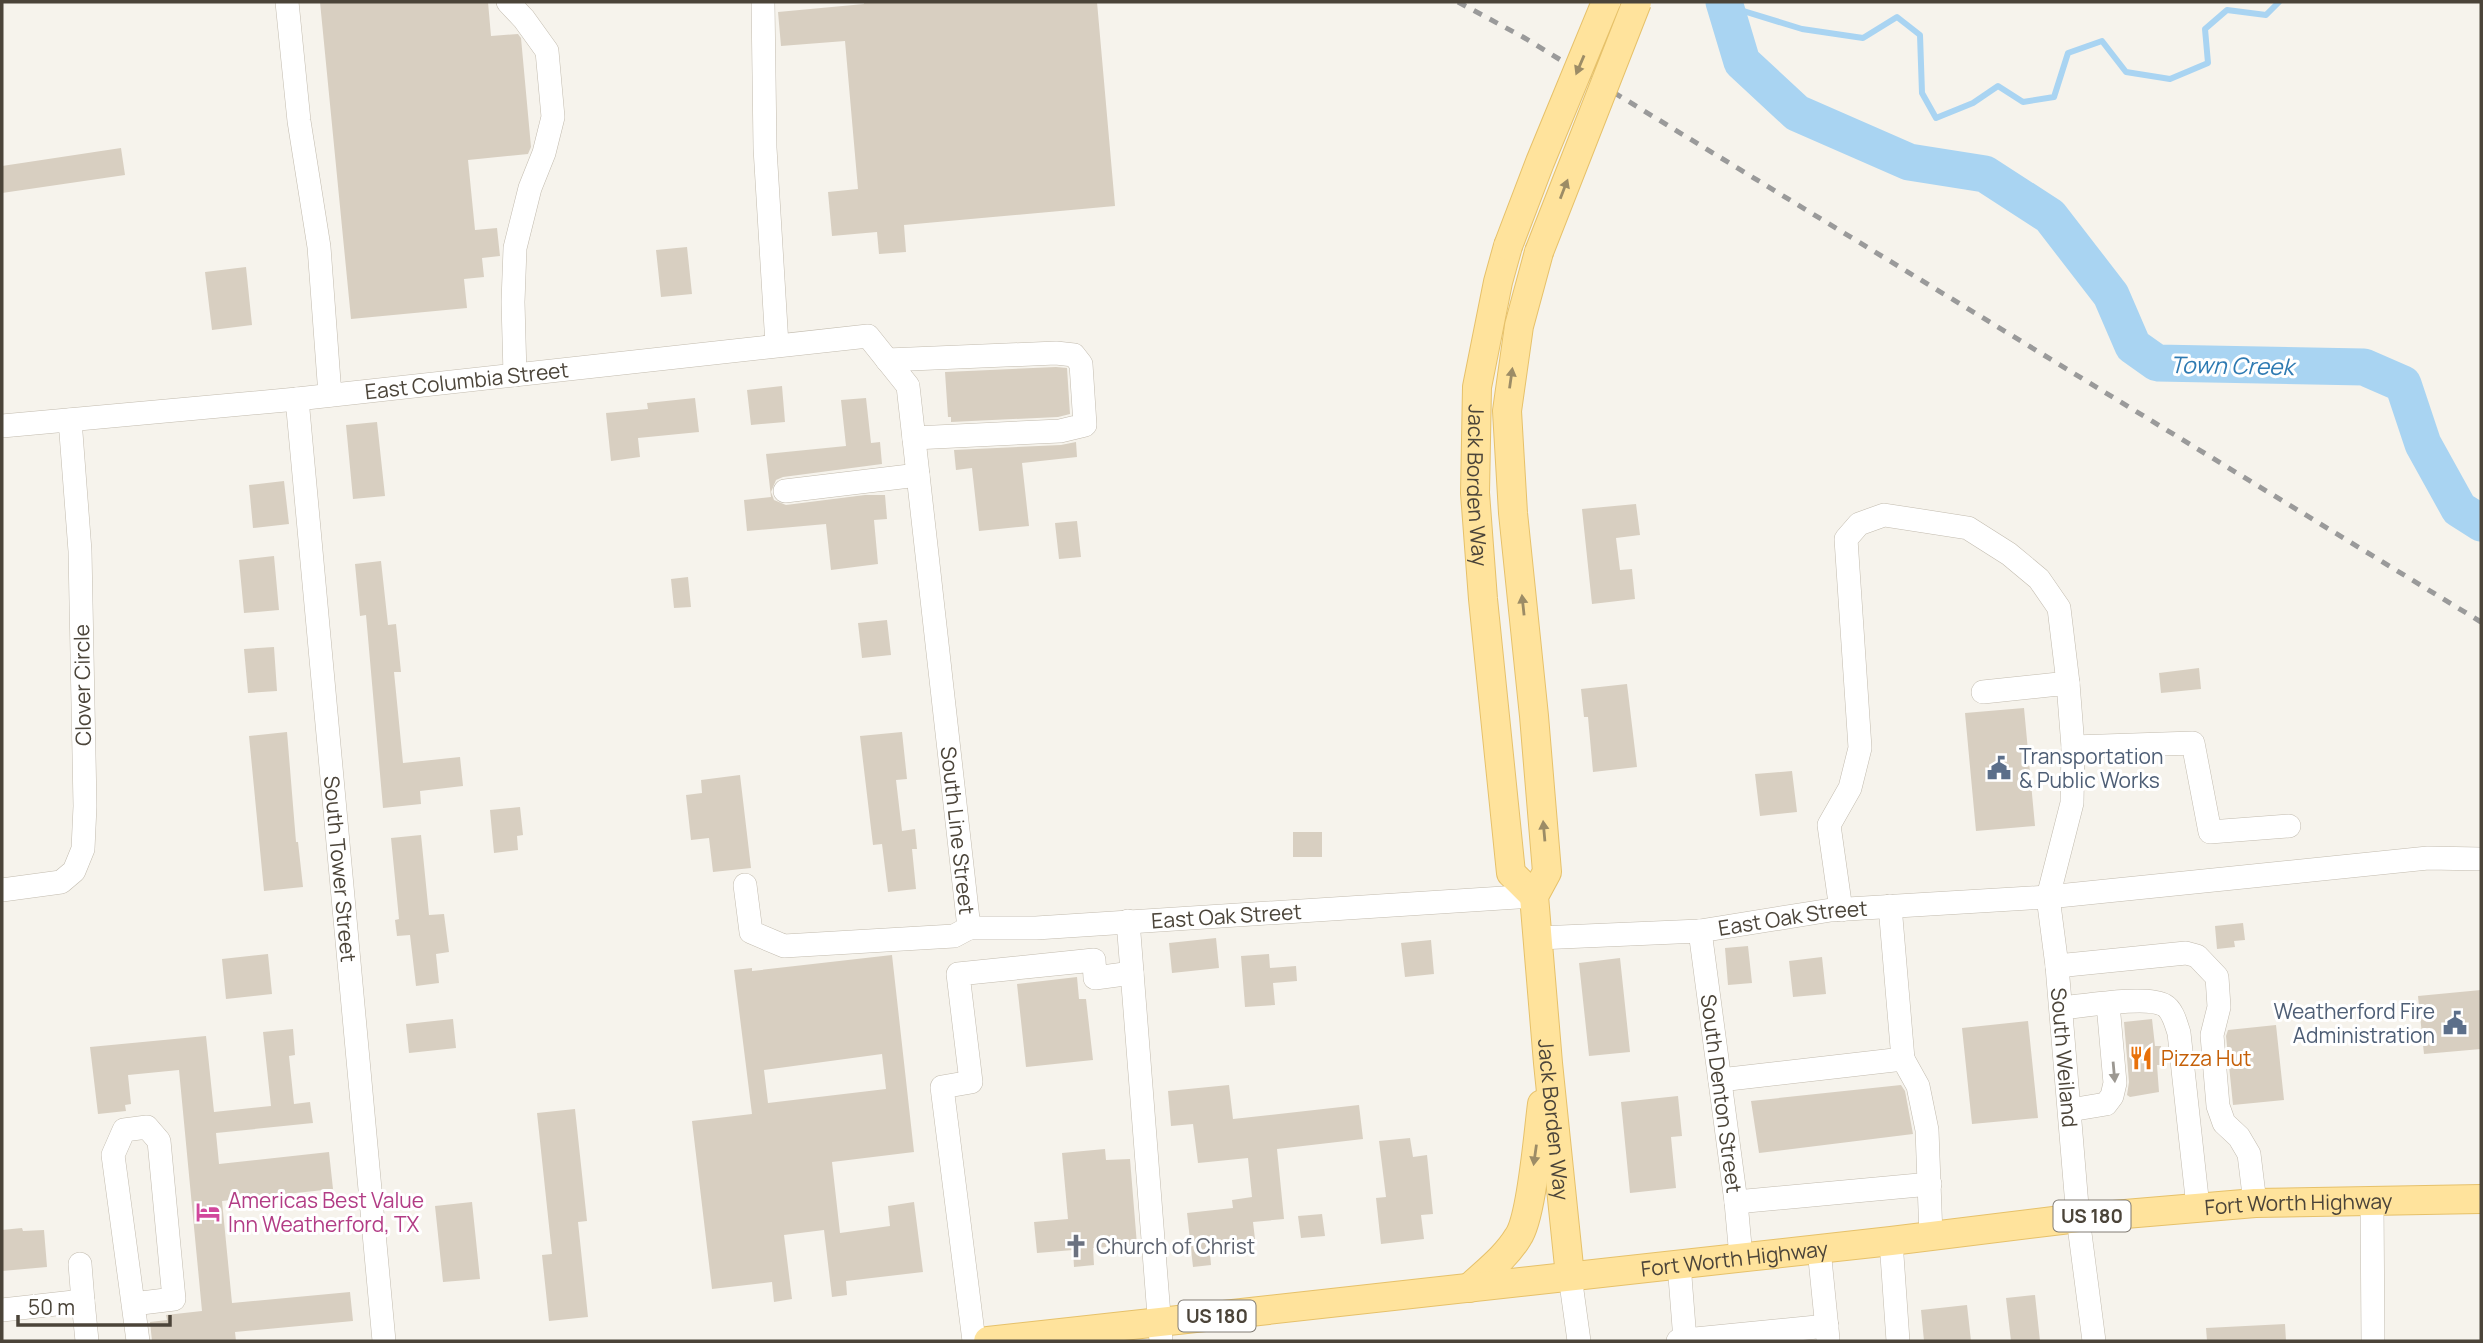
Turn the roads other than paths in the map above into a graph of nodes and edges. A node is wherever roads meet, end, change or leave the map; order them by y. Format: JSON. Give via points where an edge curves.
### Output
{"nodes":[{"id":1,"x":287,"y":2,"type":"edge"},
{"id":2,"x":508,"y":2,"type":"edge"},
{"id":3,"x":763,"y":2,"type":"edge"},
{"id":4,"x":1606,"y":2,"type":"edge"},
{"id":5,"x":1637,"y":2,"type":"edge"},
{"id":6,"x":777,"y":345,"type":"junction"},
{"id":7,"x":887,"y":360,"type":"junction"},
{"id":8,"x":515,"y":375,"type":"junction"},
{"id":9,"x":908,"y":386,"type":"joint"},
{"id":10,"x":330,"y":395,"type":"junction"},
{"id":11,"x":297,"y":399,"type":"junction"},
{"id":12,"x":69,"y":420,"type":"junction"},
{"id":13,"x":2,"y":426,"type":"edge"},
{"id":14,"x":914,"y":438,"type":"junction"},
{"id":15,"x":918,"y":475,"type":"junction"},
{"id":16,"x":785,"y":491,"type":"dead end"},
{"id":17,"x":2068,"y":683,"type":"junction"},
{"id":18,"x":1983,"y":692,"type":"dead end"},
{"id":19,"x":2073,"y":747,"type":"junction"},
{"id":20,"x":2290,"y":826,"type":"dead end"},
{"id":21,"x":2481,"y":859,"type":"edge"},
{"id":22,"x":745,"y":885,"type":"dead end"},
{"id":23,"x":2,"y":890,"type":"edge"},
{"id":24,"x":1534,"y":896,"type":"junction"},
{"id":25,"x":2048,"y":897,"type":"junction"},
{"id":26,"x":1890,"y":906,"type":"junction"},
{"id":27,"x":1841,"y":910,"type":"junction"},
{"id":28,"x":1128,"y":921,"type":"junction"},
{"id":29,"x":969,"y":928,"type":"junction"},
{"id":30,"x":1700,"y":931,"type":"junction"},
{"id":31,"x":1538,"y":938,"type":"junction"},
{"id":32,"x":2057,"y":965,"type":"junction"},
{"id":33,"x":1132,"y":973,"type":"junction"},
{"id":34,"x":2108,"y":1004,"type":"junction"},
{"id":35,"x":2061,"y":1008,"type":"junction"},
{"id":36,"x":1903,"y":1059,"type":"junction"},
{"id":37,"x":1548,"y":1063,"type":"junction"},
{"id":38,"x":1720,"y":1080,"type":"junction"},
{"id":39,"x":2070,"y":1110,"type":"junction"},
{"id":40,"x":1930,"y":1184,"type":"junction"},
{"id":41,"x":2481,"y":1199,"type":"edge"},
{"id":42,"x":1736,"y":1202,"type":"junction"},
{"id":43,"x":2372,"y":1202,"type":"junction"},
{"id":44,"x":2255,"y":1203,"type":"junction"},
{"id":45,"x":2198,"y":1207,"type":"junction"},
{"id":46,"x":2078,"y":1218,"type":"junction"},
{"id":47,"x":1931,"y":1236,"type":"junction"},
{"id":48,"x":1891,"y":1241,"type":"junction"},
{"id":49,"x":1819,"y":1249,"type":"junction"},
{"id":50,"x":1741,"y":1257,"type":"junction"},
{"id":51,"x":80,"y":1264,"type":"dead end"},
{"id":52,"x":1679,"y":1264,"type":"junction"},
{"id":53,"x":1570,"y":1276,"type":"junction"},
{"id":54,"x":1469,"y":1288,"type":"junction"},
{"id":55,"x":83,"y":1301,"type":"junction"},
{"id":56,"x":133,"y":1304,"type":"junction"},
{"id":57,"x":2,"y":1310,"type":"edge"},
{"id":58,"x":1160,"y":1332,"type":"edge"},
{"id":59,"x":1828,"y":1334,"type":"edge"},
{"id":60,"x":87,"y":1341,"type":"edge"},
{"id":61,"x":138,"y":1341,"type":"edge"},
{"id":62,"x":384,"y":1341,"type":"edge"},
{"id":63,"x":974,"y":1341,"type":"edge"},
{"id":64,"x":988,"y":1341,"type":"edge"},
{"id":65,"x":1579,"y":1341,"type":"edge"},
{"id":66,"x":1682,"y":1341,"type":"edge"},
{"id":67,"x":1898,"y":1341,"type":"edge"},
{"id":68,"x":2094,"y":1341,"type":"edge"},
{"id":69,"x":2373,"y":1341,"type":"edge"}],
"edges":[{"from":1,"to":10,"type":"street","via":[[299,121],[319,247]]},
{"from":2,"to":8,"type":"street","via":[[547,51],[553,117],[515,248]]},
{"from":3,"to":6,"type":"street","via":[[765,148]]},
{"from":4,"to":24,"type":"main road","name":"Jack Borden Way","one_way":true,"bridge":true,"via":[[1508,246],[1478,387],[1475,493],[1511,873]]},
{"from":24,"to":5,"type":"main road","name":"Jack Borden Way","one_way":true,"bridge":true,"via":[[1547,872],[1507,411],[1519,326],[1539,253]]},
{"from":6,"to":7,"type":"street","name":"East Columbia Street","via":[[868,336]]},
{"from":6,"to":8,"type":"street","name":"East Columbia Street"},
{"from":7,"to":9,"type":"street","name":"East Columbia Street"},
{"from":7,"to":14,"type":"street","via":[[1056,353],[1074,355],[1081,364],[1085,425],[1060,431]]},
{"from":8,"to":10,"type":"street","name":"East Columbia Street"},
{"from":9,"to":14,"type":"street","name":"South Line Street"},
{"from":10,"to":11,"type":"street","name":"East Columbia Street"},
{"from":11,"to":12,"type":"street","name":"East Columbia Street"},
{"from":11,"to":62,"type":"street","name":"South Tower Street"},
{"from":12,"to":13,"type":"street","name":"East Columbia Street"},
{"from":12,"to":23,"type":"street","name":"Clover Circle","via":[[80,551],[83,849],[74,871],[61,882]]},
{"from":14,"to":15,"type":"street","name":"South Line Street"},
{"from":15,"to":16,"type":"street"},
{"from":15,"to":29,"type":"street","name":"South Line Street"},
{"from":17,"to":18,"type":"street"},
{"from":17,"to":19,"type":"street"},
{"from":17,"to":27,"type":"street","via":[[2059,608],[2039,579],[2010,554],[1968,528],[1884,515],[1859,524],[1846,539],[1860,747],[1850,788],[1829,825]]},
{"from":19,"to":20,"type":"street","via":[[2193,743],[2210,832]]},
{"from":19,"to":25,"type":"street","via":[[2072,803]]},
{"from":21,"to":25,"type":"street","name":"East Oak Street","via":[[2428,858]]},
{"from":22,"to":29,"type":"street","via":[[751,932],[784,946],[954,936]]},
{"from":24,"to":28,"type":"street","name":"East Oak Street"},
{"from":24,"to":31,"type":"main road","name":"Jack Borden Way"},
{"from":25,"to":26,"type":"street","name":"East Oak Street"},
{"from":25,"to":32,"type":"street","name":"South Weiland"},
{"from":26,"to":27,"type":"street","name":"East Oak Street"},
{"from":26,"to":36,"type":"street"},
{"from":27,"to":30,"type":"street","name":"East Oak Street"},
{"from":28,"to":29,"type":"street","name":"South Line Street"},
{"from":28,"to":33,"type":"street"},
{"from":30,"to":31,"type":"street","name":"East Oak Street"},
{"from":30,"to":38,"type":"street","name":"South Denton Street"},
{"from":31,"to":37,"type":"main road","name":"Jack Borden Way"},
{"from":32,"to":35,"type":"street","name":"South Weiland"},
{"from":32,"to":44,"type":"street","via":[[2186,953],[2197,956],[2217,978],[2219,1007],[2212,1035],[2218,1106],[2224,1123],[2249,1154]]},
{"from":33,"to":58,"type":"street"},
{"from":33,"to":63,"type":"street","via":[[1096,978],[1094,960],[958,974],[971,1082],[942,1087]]},
{"from":34,"to":35,"type":"street"},
{"from":34,"to":39,"type":"street","one_way":true,"via":[[2115,1083],[2112,1096],[2106,1104]]},
{"from":34,"to":45,"type":"street","via":[[2151,1000],[2167,1006],[2175,1018]]},
{"from":35,"to":39,"type":"street","name":"South Weiland"},
{"from":36,"to":38,"type":"street"},
{"from":36,"to":40,"type":"street","via":[[1918,1086],[1927,1130]]},
{"from":37,"to":53,"type":"main road","name":"Jack Borden Way"},
{"from":37,"to":54,"type":"main road","one_way":true,"via":[[1520,1236]]},
{"from":38,"to":42,"type":"street","name":"South Denton Street"},
{"from":39,"to":46,"type":"street","name":"South Weiland"},
{"from":40,"to":42,"type":"street"},
{"from":40,"to":47,"type":"street"},
{"from":41,"to":43,"type":"main road","name":"Fort Worth Highway","number":"US 180"},
{"from":42,"to":50,"type":"street","name":"South Denton Street"},
{"from":43,"to":44,"type":"main road","name":"Fort Worth Highway","number":"US 180"},
{"from":43,"to":69,"type":"street"},
{"from":44,"to":45,"type":"main road","name":"Fort Worth Highway","number":"US 180"},
{"from":45,"to":46,"type":"main road","name":"Fort Worth Highway","number":"US 180"},
{"from":46,"to":47,"type":"main road","name":"Fort Worth Highway","number":"US 180"},
{"from":46,"to":68,"type":"street","name":"South Weiland"},
{"from":47,"to":48,"type":"main road","name":"Fort Worth Highway","number":"US 180"},
{"from":48,"to":49,"type":"main road","name":"Fort Worth Highway","number":"US 180"},
{"from":48,"to":67,"type":"street"},
{"from":49,"to":50,"type":"main road","name":"Fort Worth Highway","number":"US 180"},
{"from":49,"to":59,"type":"street"},
{"from":50,"to":52,"type":"main road","name":"Fort Worth Highway","number":"US 180"},
{"from":51,"to":55,"type":"street"},
{"from":52,"to":53,"type":"main road","name":"Fort Worth Highway","number":"US 180"},
{"from":52,"to":66,"type":"street"},
{"from":53,"to":54,"type":"main road","name":"Fort Worth Highway","number":"US 180"},
{"from":53,"to":65,"type":"street","name":"Jack Borden Way"},
{"from":54,"to":58,"type":"main road","name":"Fort Worth Highway","number":"US 180"},
{"from":55,"to":57,"type":"street"},
{"from":55,"to":60,"type":"street"},
{"from":56,"to":56,"type":"street","via":[[113,1155],[124,1130],[147,1128],[159,1141],[174,1299]]},
{"from":56,"to":61,"type":"street"},
{"from":58,"to":64,"type":"main road","name":"Fort Worth Highway","number":"US 180"},
{"from":59,"to":66,"type":"street"}]}
